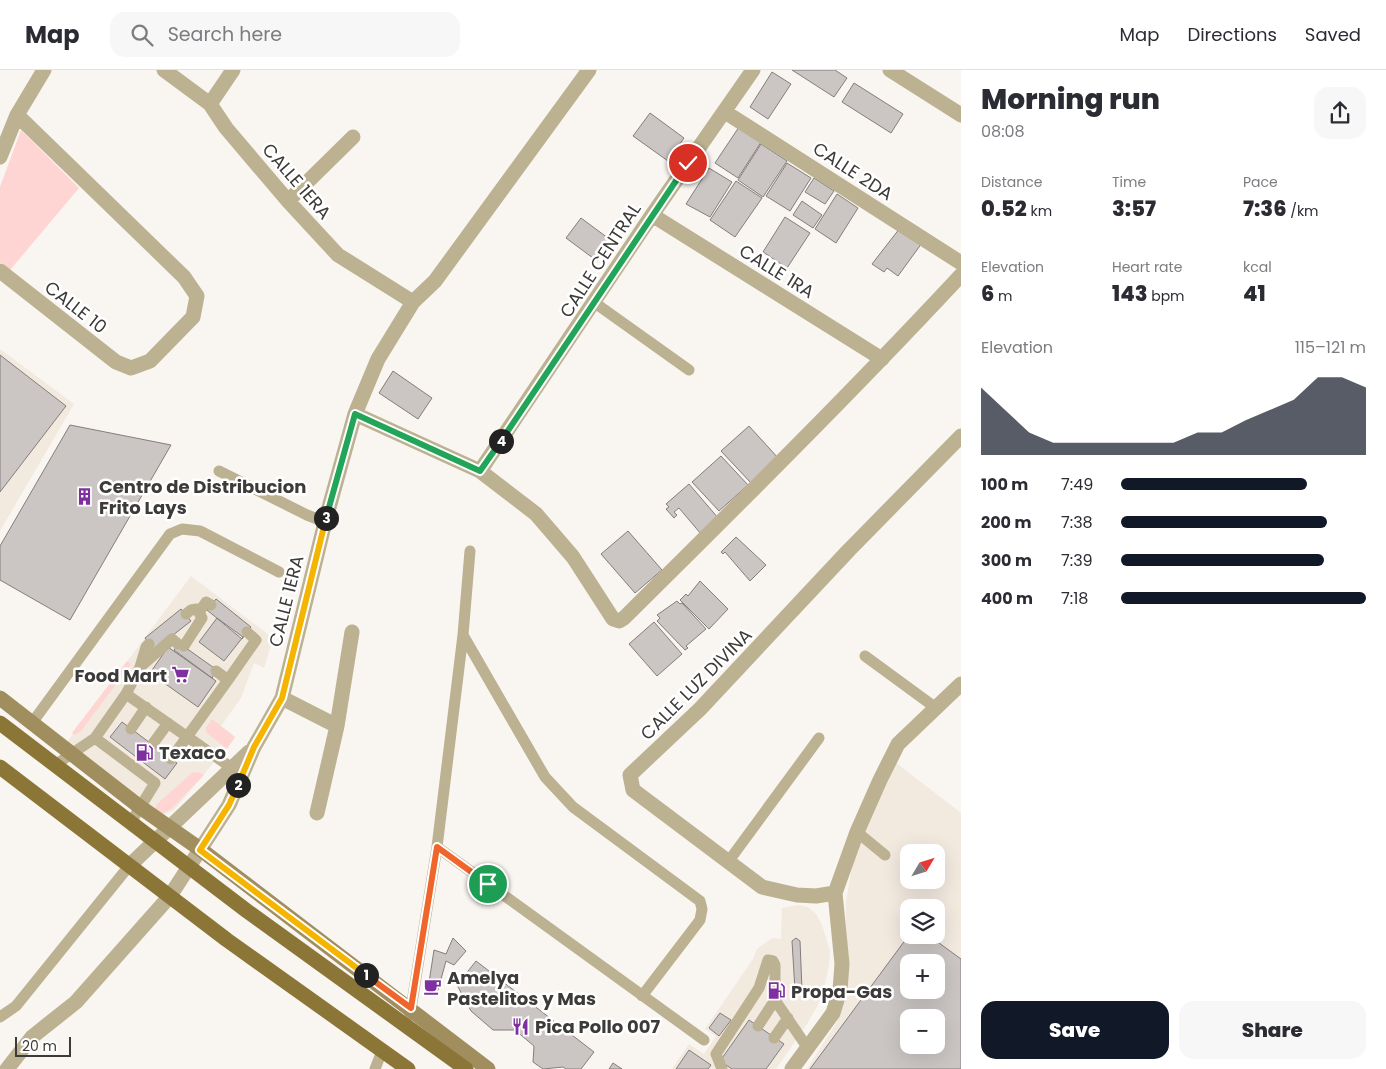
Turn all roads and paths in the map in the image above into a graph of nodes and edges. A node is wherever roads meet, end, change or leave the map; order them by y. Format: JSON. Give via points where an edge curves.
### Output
{"nodes":[{"id":1,"x":44,"y":70,"type":"edge"},
{"id":2,"x":164,"y":70,"type":"edge"},
{"id":3,"x":233,"y":70,"type":"edge"},
{"id":4,"x":589,"y":70,"type":"edge"},
{"id":5,"x":753,"y":70,"type":"edge"},
{"id":6,"x":890,"y":70,"type":"edge"},
{"id":7,"x":210,"y":104,"type":"junction"},
{"id":8,"x":725,"y":112,"type":"junction"},
{"id":9,"x":16,"y":115,"type":"junction"},
{"id":10,"x":961,"y":115,"type":"edge"},
{"id":11,"x":353,"y":137,"type":"dead end"},
{"id":12,"x":0,"y":157,"type":"edge"},
{"id":13,"x":288,"y":202,"type":"junction"},
{"id":14,"x":652,"y":215,"type":"junction"},
{"id":15,"x":961,"y":262,"type":"edge"},
{"id":16,"x":0,"y":271,"type":"edge"},
{"id":17,"x":961,"y":275,"type":"edge"},
{"id":18,"x":414,"y":302,"type":"junction"},
{"id":19,"x":595,"y":303,"type":"junction"},
{"id":20,"x":882,"y":359,"type":"junction"},
{"id":21,"x":689,"y":370,"type":"dead end"},
{"id":22,"x":355,"y":414,"type":"junction"},
{"id":23,"x":961,"y":436,"type":"edge"},
{"id":24,"x":219,"y":471,"type":"dead end"},
{"id":25,"x":480,"y":471,"type":"junction"},
{"id":26,"x":325,"y":522,"type":"junction"},
{"id":27,"x":470,"y":550,"type":"dead end"},
{"id":28,"x":279,"y":572,"type":"dead end"},
{"id":29,"x":211,"y":605,"type":"dead end"},
{"id":30,"x":200,"y":611,"type":"junction"},
{"id":31,"x":186,"y":614,"type":"dead end"},
{"id":32,"x":247,"y":632,"type":"dead end"},
{"id":33,"x":352,"y":632,"type":"dead end"},
{"id":34,"x":463,"y":634,"type":"junction"},
{"id":35,"x":149,"y":644,"type":"dead end"},
{"id":36,"x":865,"y":656,"type":"dead end"},
{"id":37,"x":140,"y":667,"type":"junction"},
{"id":38,"x":216,"y":671,"type":"dead end"},
{"id":39,"x":228,"y":680,"type":"junction"},
{"id":40,"x":961,"y":684,"type":"edge"},
{"id":41,"x":126,"y":694,"type":"junction"},
{"id":42,"x":0,"y":698,"type":"edge"},
{"id":43,"x":282,"y":698,"type":"junction"},
{"id":44,"x":146,"y":708,"type":"junction"},
{"id":45,"x":936,"y":708,"type":"junction"},
{"id":46,"x":0,"y":723,"type":"edge"},
{"id":47,"x":32,"y":723,"type":"junction"},
{"id":48,"x":168,"y":723,"type":"junction"},
{"id":49,"x":337,"y":726,"type":"junction"},
{"id":50,"x":131,"y":729,"type":"dead end"},
{"id":51,"x":186,"y":737,"type":"junction"},
{"id":52,"x":95,"y":738,"type":"junction"},
{"id":53,"x":819,"y":738,"type":"dead end"},
{"id":54,"x":152,"y":745,"type":"dead end"},
{"id":55,"x":254,"y":747,"type":"junction"},
{"id":56,"x":72,"y":754,"type":"junction"},
{"id":57,"x":171,"y":759,"type":"dead end"},
{"id":58,"x":55,"y":765,"type":"junction"},
{"id":59,"x":0,"y":767,"type":"edge"},
{"id":60,"x":232,"y":768,"type":"junction"},
{"id":61,"x":140,"y":807,"type":"junction"},
{"id":62,"x":317,"y":813,"type":"dead end"},
{"id":63,"x":131,"y":822,"type":"junction"},
{"id":64,"x":168,"y":828,"type":"junction"},
{"id":65,"x":857,"y":832,"type":"junction"},
{"id":66,"x":155,"y":841,"type":"junction"},
{"id":67,"x":437,"y":847,"type":"junction"},
{"id":68,"x":200,"y":850,"type":"junction"},
{"id":69,"x":885,"y":855,"type":"dead end"},
{"id":70,"x":728,"y":862,"type":"junction"},
{"id":71,"x":129,"y":866,"type":"junction"},
{"id":72,"x":189,"y":867,"type":"junction"},
{"id":73,"x":836,"y":893,"type":"junction"},
{"id":74,"x":170,"y":896,"type":"junction"},
{"id":75,"x":642,"y":996,"type":"junction"},
{"id":76,"x":775,"y":1000,"type":"junction"},
{"id":77,"x":411,"y":1008,"type":"junction"},
{"id":78,"x":0,"y":1017,"type":"edge"},
{"id":79,"x":788,"y":1018,"type":"junction"},
{"id":80,"x":758,"y":1026,"type":"dead end"},
{"id":81,"x":408,"y":1027,"type":"junction"},
{"id":82,"x":774,"y":1038,"type":"dead end"},
{"id":83,"x":704,"y":1040,"type":"dead end"},
{"id":84,"x":807,"y":1047,"type":"junction"},
{"id":85,"x":382,"y":1050,"type":"junction"},
{"id":86,"x":727,"y":1068,"type":"edge"},
{"id":87,"x":7,"y":1069,"type":"edge"},
{"id":88,"x":375,"y":1069,"type":"edge"},
{"id":89,"x":408,"y":1069,"type":"edge"},
{"id":90,"x":466,"y":1069,"type":"edge"},
{"id":91,"x":488,"y":1069,"type":"edge"},
{"id":92,"x":792,"y":1069,"type":"edge"}],
"edges":[{"from":1,"to":9,"type":"street"},
{"from":2,"to":7,"type":"street","name":"CALLE 1ERA"},
{"from":3,"to":7,"type":"street"},
{"from":4,"to":18,"type":"street","name":"CALLE 1ERA","via":[[435,281]]},
{"from":5,"to":8,"type":"street","name":"CALLE CENTRAL"},
{"from":6,"to":10,"type":"street"},
{"from":7,"to":13,"type":"street","name":"CALLE 1ERA"},
{"from":8,"to":14,"type":"street","name":"CALLE CENTRAL"},
{"from":8,"to":15,"type":"street","name":"CALLE 2DA"},
{"from":9,"to":12,"type":"street"},
{"from":9,"to":16,"type":"street","name":"CALLE 10","via":[[184,277],[197,296],[193,317],[150,360],[131,368],[116,362]]},
{"from":11,"to":13,"type":"street"},
{"from":13,"to":18,"type":"street","name":"CALLE 1ERA","via":[[338,255]]},
{"from":14,"to":19,"type":"street","name":"CALLE CENTRAL"},
{"from":14,"to":20,"type":"street","name":"CALLE 1RA"},
{"from":17,"to":20,"type":"street"},
{"from":18,"to":22,"type":"street","name":"CALLE 1ERA","via":[[378,359]]},
{"from":19,"to":21,"type":"lane"},
{"from":19,"to":25,"type":"street","name":"CALLE CENTRAL"},
{"from":20,"to":25,"type":"street","via":[[619,621],[614,619],[573,558],[536,514]]},
{"from":22,"to":25,"type":"street"},
{"from":22,"to":26,"type":"street","name":"CALLE 1ERA"},
{"from":23,"to":70,"type":"street","name":"CALLE LUZ DIVINA","via":[[700,710],[630,775],[633,790]]},
{"from":24,"to":26,"type":"lane"},
{"from":26,"to":43,"type":"street","name":"CALLE 1ERA"},
{"from":27,"to":34,"type":"lane"},
{"from":28,"to":47,"type":"lane","via":[[200,531],[182,529],[170,534]]},
{"from":29,"to":30,"type":"lane","via":[[206,602]]},
{"from":30,"to":31,"type":"lane","via":[[194,609]]},
{"from":30,"to":37,"type":"lane","via":[[200,622],[181,645],[172,639]]},
{"from":32,"to":39,"type":"lane","via":[[256,640]]},
{"from":33,"to":49,"type":"street"},
{"from":34,"to":67,"type":"lane"},
{"from":34,"to":75,"type":"lane","via":[[545,777],[558,792],[573,808],[700,902],[700,920]]},
{"from":35,"to":37,"type":"lane"},
{"from":36,"to":45,"type":"lane"},
{"from":37,"to":41,"type":"lane"},
{"from":38,"to":39,"type":"lane"},
{"from":39,"to":51,"type":"lane"},
{"from":40,"to":45,"type":"street"},
{"from":41,"to":44,"type":"lane"},
{"from":41,"to":52,"type":"lane"},
{"from":42,"to":47,"type":"street"},
{"from":43,"to":49,"type":"street"},
{"from":43,"to":55,"type":"street","name":"CALLE 1ERA"},
{"from":44,"to":48,"type":"lane"},
{"from":44,"to":50,"type":"lane"},
{"from":45,"to":65,"type":"street","via":[[898,744]]},
{"from":46,"to":58,"type":"main road"},
{"from":47,"to":56,"type":"street"},
{"from":48,"to":51,"type":"lane"},
{"from":48,"to":54,"type":"lane"},
{"from":49,"to":62,"type":"street"},
{"from":51,"to":57,"type":"lane"},
{"from":51,"to":60,"type":"lane"},
{"from":52,"to":56,"type":"lane"},
{"from":52,"to":61,"type":"lane","via":[[118,749],[157,779]]},
{"from":53,"to":70,"type":"lane"},
{"from":55,"to":60,"type":"street"},
{"from":55,"to":68,"type":"street","name":"CALLE 1ERA","via":[[229,805]]},
{"from":56,"to":58,"type":"lane"},
{"from":56,"to":61,"type":"street"},
{"from":58,"to":63,"type":"main road"},
{"from":59,"to":71,"type":"main road"},
{"from":60,"to":64,"type":"street"},
{"from":61,"to":63,"type":"lane"},
{"from":61,"to":64,"type":"street"},
{"from":63,"to":66,"type":"main road"},
{"from":64,"to":66,"type":"street"},
{"from":64,"to":68,"type":"street"},
{"from":65,"to":69,"type":"lane"},
{"from":65,"to":73,"type":"street"},
{"from":66,"to":71,"type":"street"},
{"from":66,"to":72,"type":"main road"},
{"from":67,"to":75,"type":"lane"},
{"from":67,"to":77,"type":"lane"},
{"from":68,"to":72,"type":"street","name":"CALLE 1ERA"},
{"from":68,"to":77,"type":"street"},
{"from":70,"to":73,"type":"street","name":"CALLE LUZ DIVINA","via":[[762,887],[779,893],[816,896]]},
{"from":71,"to":74,"type":"main road"},
{"from":71,"to":78,"type":"lane","via":[[16,1006]]},
{"from":72,"to":74,"type":"street","name":"CALLE 1ERA"},
{"from":72,"to":81,"type":"main road"},
{"from":73,"to":84,"type":"street","via":[[842,964],[840,990],[833,1013]]},
{"from":74,"to":85,"type":"main road"},
{"from":74,"to":87,"type":"street","name":"CALLE 1ERA","via":[[76,1002],[32,1036]]},
{"from":75,"to":83,"type":"lane"},
{"from":76,"to":79,"type":"lane"},
{"from":76,"to":80,"type":"lane"},
{"from":76,"to":86,"type":"lane","via":[[775,965],[768,960],[759,988],[716,1054]]},
{"from":77,"to":81,"type":"lane"},
{"from":77,"to":91,"type":"street"},
{"from":79,"to":82,"type":"lane"},
{"from":79,"to":84,"type":"lane"},
{"from":81,"to":90,"type":"main road"},
{"from":84,"to":92,"type":"street"},
{"from":85,"to":88,"type":"lane"},
{"from":85,"to":89,"type":"main road"}]}
